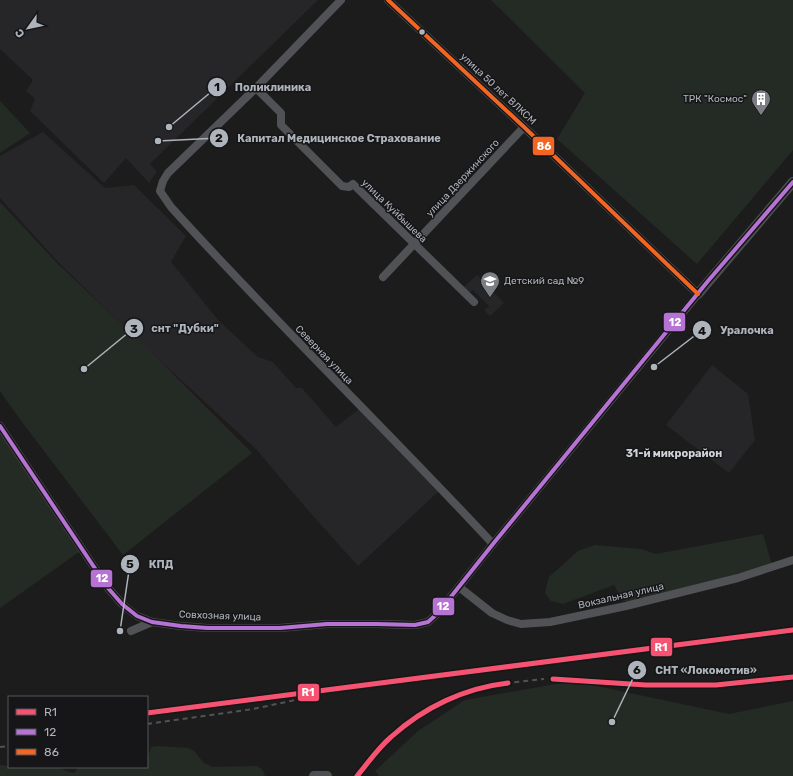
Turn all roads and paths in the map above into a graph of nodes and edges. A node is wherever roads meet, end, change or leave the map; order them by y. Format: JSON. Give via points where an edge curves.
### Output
{"nodes":[{"id":1,"x":341,"y":0,"type":"edge"},
{"id":2,"x":388,"y":0,"type":"edge"},
{"id":3,"x":256,"y":88,"type":"junction"},
{"id":4,"x":524,"y":127,"type":"junction"},
{"id":5,"x":793,"y":182,"type":"edge"},
{"id":6,"x":414,"y":244,"type":"junction"},
{"id":7,"x":383,"y":277,"type":"dead end"},
{"id":8,"x":698,"y":294,"type":"junction"},
{"id":9,"x":474,"y":302,"type":"dead end"},
{"id":10,"x":0,"y":426,"type":"edge"},
{"id":11,"x":493,"y":544,"type":"junction"},
{"id":12,"x":793,"y":560,"type":"edge"},
{"id":13,"x":459,"y":587,"type":"junction"},
{"id":14,"x":152,"y":622,"type":"junction"},
{"id":15,"x":132,"y":631,"type":"dead end"},
{"id":16,"x":314,"y":776,"type":"edge"},
{"id":17,"x":327,"y":776,"type":"edge"}],
"edges":[{"from":1,"to":3,"type":"street"},
{"from":2,"to":4,"type":"street","name":"улица 50 лет ВЛКСМ"},
{"from":3,"to":6,"type":"street","name":"улица Куйбышева","via":[[280,113],[281,125],[342,186],[349,187],[353,184]]},
{"from":3,"to":11,"type":"street","name":"Северная улица","via":[[168,173],[160,191],[171,207],[250,293]]},
{"from":4,"to":6,"type":"street","name":"улица Дзержинского"},
{"from":4,"to":8,"type":"street","name":"улица 50 лет ВЛКСМ"},
{"from":5,"to":8,"type":"main road"},
{"from":6,"to":7,"type":"street","name":"улица Дзержинского"},
{"from":6,"to":9,"type":"street","name":"улица Куйбышева"},
{"from":8,"to":11,"type":"street","name":"Совхозная улица"},
{"from":10,"to":14,"type":"street","name":"Совхозная улица","via":[[108,588],[128,610]]},
{"from":11,"to":13,"type":"street","name":"Совхозная улица"},
{"from":12,"to":13,"type":"street","name":"Вокзальная улица","via":[[738,578],[550,622],[521,624],[507,620],[492,613]]},
{"from":13,"to":14,"type":"street","name":"Совхозная улица","via":[[428,622],[409,626],[327,624],[280,628],[207,628]]},
{"from":14,"to":15,"type":"street"},
{"from":16,"to":17,"type":"main road"}]}
